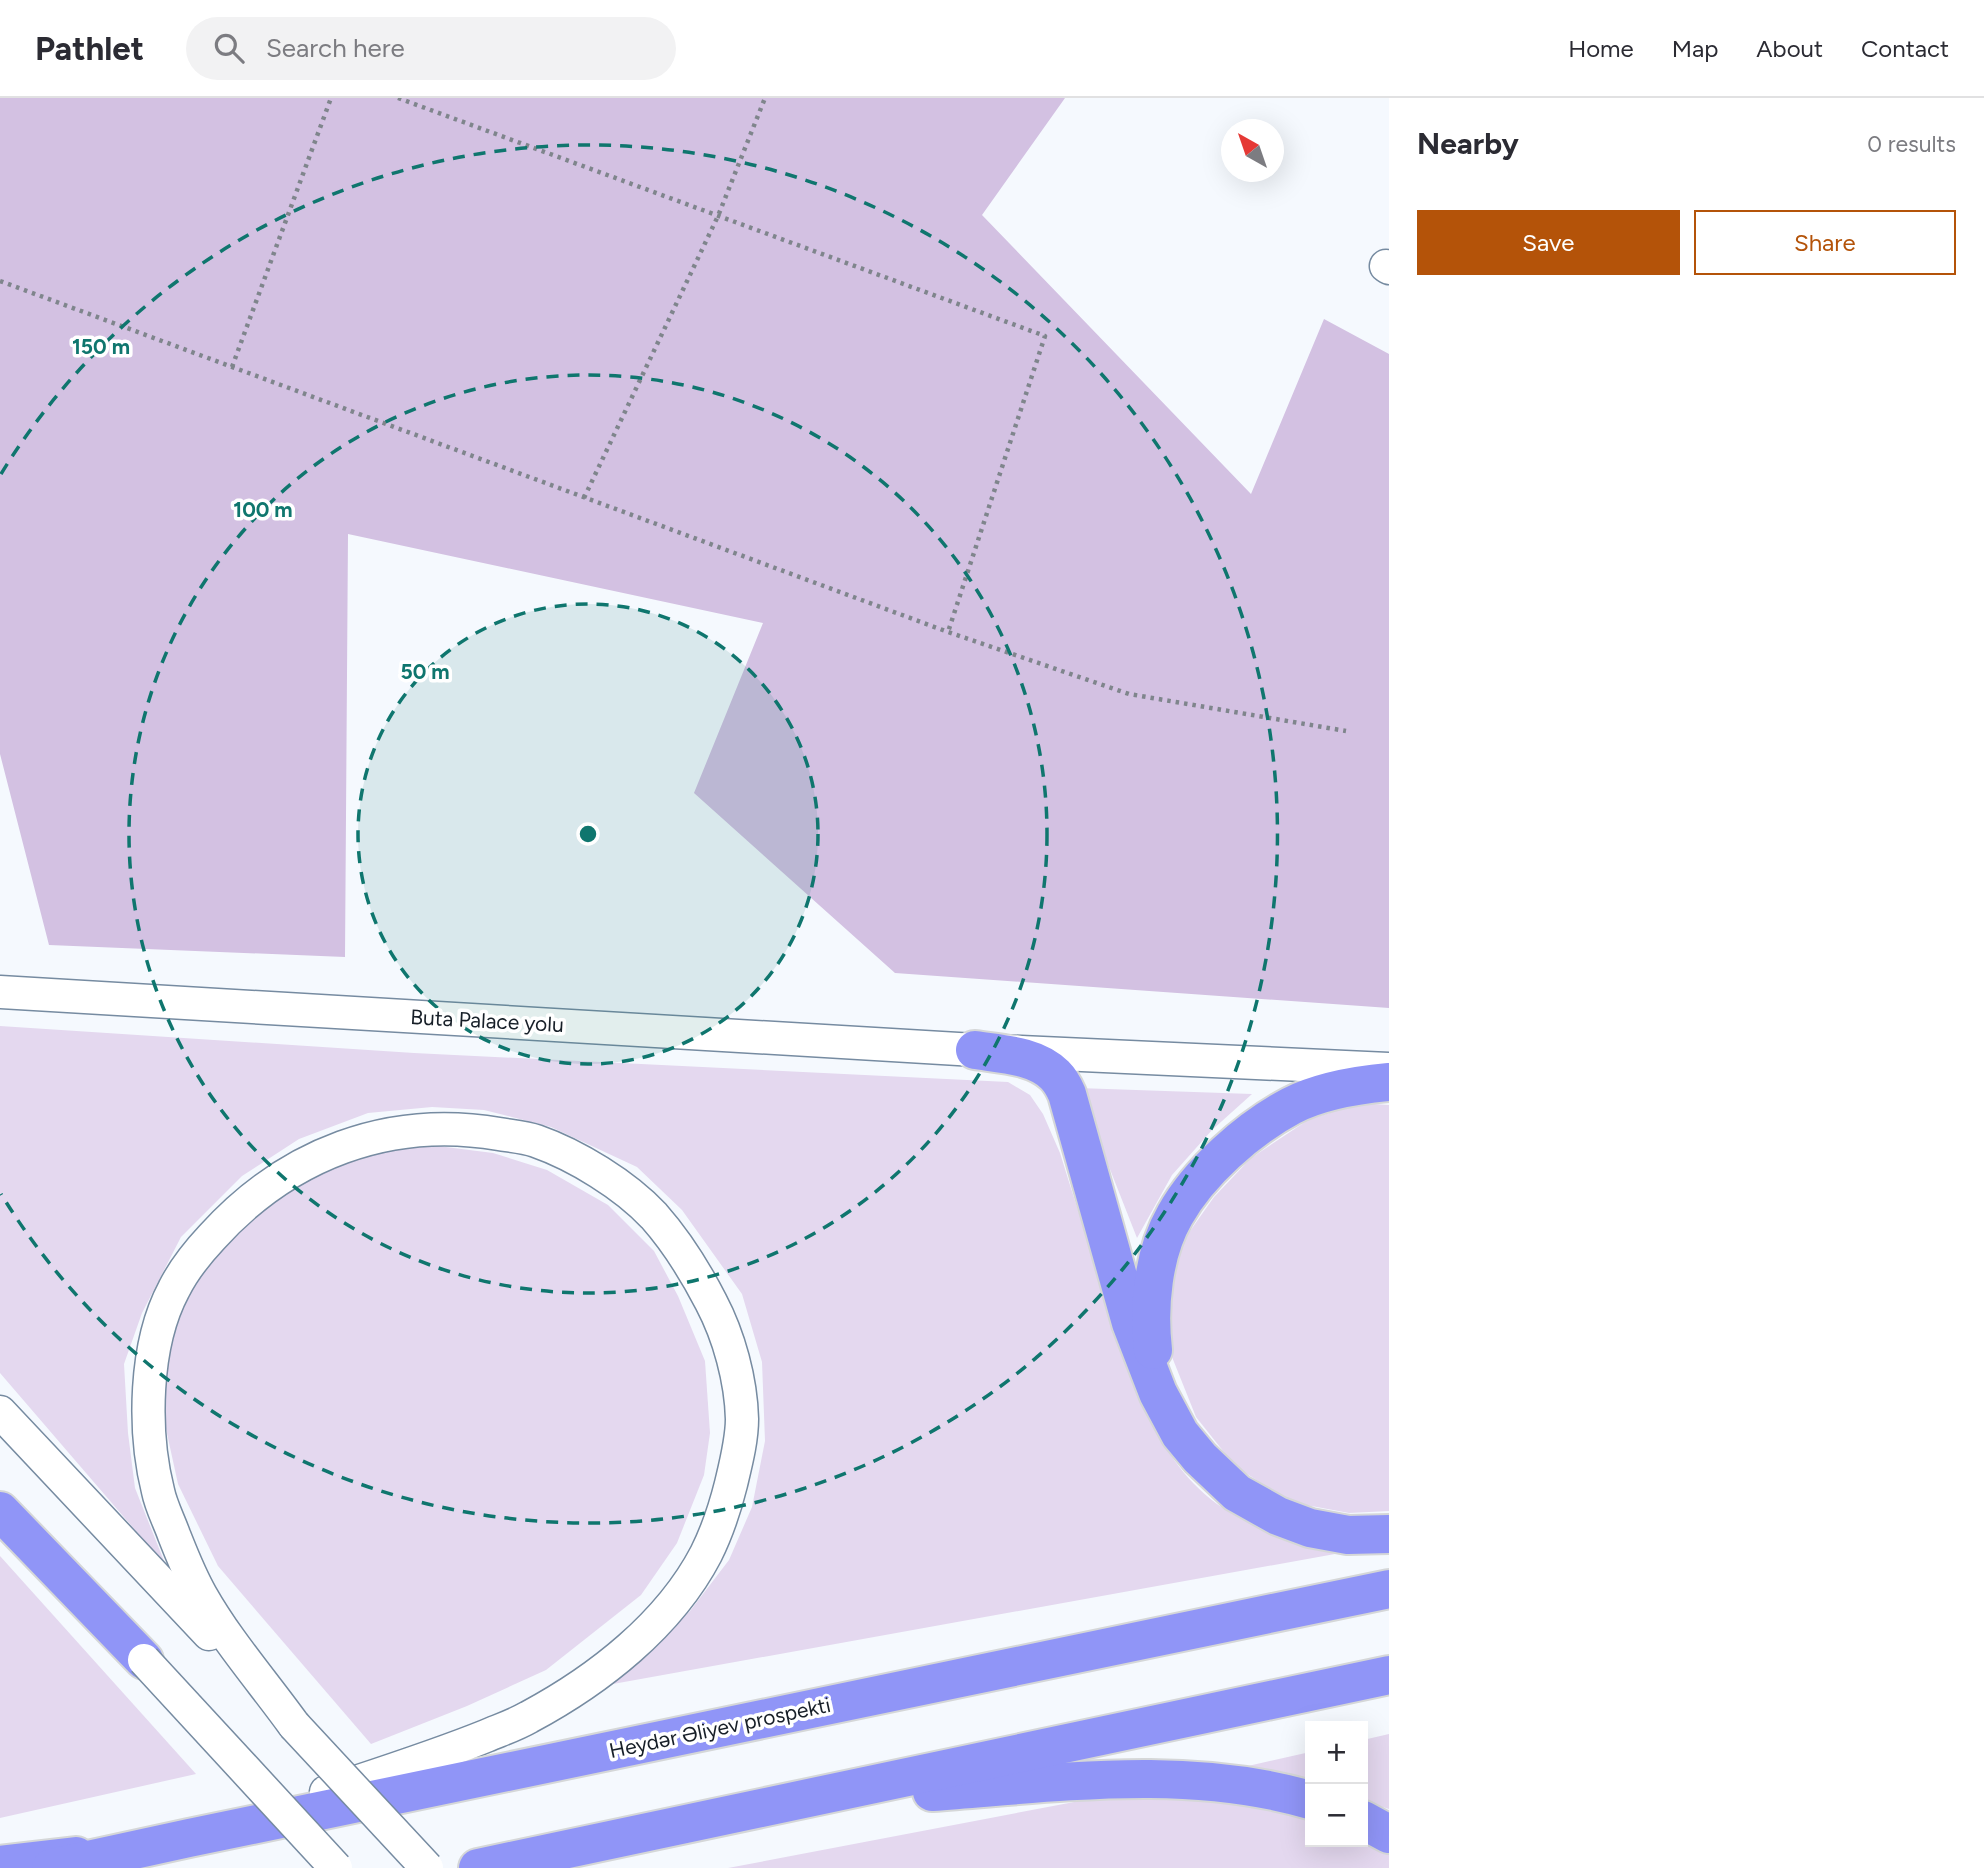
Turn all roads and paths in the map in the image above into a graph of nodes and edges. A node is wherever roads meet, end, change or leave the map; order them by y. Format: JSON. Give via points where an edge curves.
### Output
{"nodes":[{"id":1,"x":331,"y":98,"type":"edge"},
{"id":2,"x":398,"y":98,"type":"edge"},
{"id":3,"x":765,"y":98,"type":"edge"},
{"id":4,"x":718,"y":216,"type":"junction"},
{"id":5,"x":0,"y":281,"type":"edge"},
{"id":6,"x":232,"y":367,"type":"junction"},
{"id":7,"x":584,"y":498,"type":"junction"},
{"id":8,"x":948,"y":632,"type":"junction"},
{"id":9,"x":1346,"y":731,"type":"dead end"},
{"id":10,"x":0,"y":992,"type":"edge"},
{"id":11,"x":975,"y":1050,"type":"junction"},
{"id":12,"x":1389,"y":1069,"type":"edge"},
{"id":13,"x":1389,"y":1082,"type":"edge"},
{"id":14,"x":1158,"y":1394,"type":"junction"},
{"id":15,"x":0,"y":1412,"type":"edge"},
{"id":16,"x":0,"y":1494,"type":"edge"},
{"id":17,"x":0,"y":1511,"type":"edge"},
{"id":18,"x":1389,"y":1534,"type":"edge"},
{"id":19,"x":1389,"y":1589,"type":"edge"},
{"id":20,"x":144,"y":1660,"type":"junction"},
{"id":21,"x":1389,"y":1675,"type":"edge"},
{"id":22,"x":294,"y":1725,"type":"junction"},
{"id":23,"x":1305,"y":1799,"type":"edge"},
{"id":24,"x":786,"y":1802,"type":"junction"},
{"id":25,"x":711,"y":1820,"type":"junction"},
{"id":26,"x":1368,"y":1823,"type":"edge"},
{"id":27,"x":1389,"y":1834,"type":"edge"},
{"id":28,"x":189,"y":1838,"type":"junction"},
{"id":29,"x":134,"y":1849,"type":"junction"},
{"id":30,"x":0,"y":1865,"type":"edge"},
{"id":31,"x":51,"y":1868,"type":"edge"},
{"id":32,"x":336,"y":1868,"type":"edge"},
{"id":33,"x":427,"y":1868,"type":"edge"},
{"id":34,"x":478,"y":1868,"type":"edge"},
{"id":35,"x":549,"y":1868,"type":"edge"}],
"edges":[{"from":1,"to":6,"type":"path"},
{"from":2,"to":4,"type":"path"},
{"from":3,"to":4,"type":"path"},
{"from":4,"to":7,"type":"path"},
{"from":4,"to":8,"type":"path","via":[[1045,336]]},
{"from":5,"to":6,"type":"path"},
{"from":6,"to":7,"type":"path"},
{"from":7,"to":8,"type":"path"},
{"from":8,"to":9,"type":"path","via":[[1129,694]]},
{"from":10,"to":11,"type":"street","name":"Buta Palace yolu"},
{"from":11,"to":12,"type":"street","name":"Buta Palace yolu"},
{"from":11,"to":14,"type":"highway","via":[[1042,1064],[1057,1076],[1067,1094],[1132,1323]]},
{"from":13,"to":14,"type":"highway","via":[[1333,1090],[1292,1105],[1227,1152],[1194,1189],[1175,1215],[1154,1284],[1150,1310]]},
{"from":14,"to":18,"type":"highway","via":[[1180,1434],[1237,1493],[1310,1528],[1348,1535]]},
{"from":15,"to":22,"type":"street"},
{"from":16,"to":20,"type":"street"},
{"from":17,"to":20,"type":"highway"},
{"from":19,"to":28,"type":"highway","name":"Heydər Əliyev prospekti"},
{"from":20,"to":32,"type":"street","bridge":true},
{"from":21,"to":24,"type":"highway"},
{"from":22,"to":28,"type":"street","via":[[202,1597],[158,1494],[148,1394],[157,1335],[171,1293],[192,1259],[266,1186],[347,1145],[433,1129],[480,1131],[533,1140],[570,1156],[617,1184],[653,1215],[692,1266],[718,1315],[733,1362],[742,1423],[726,1506],[706,1554],[662,1616],[626,1651],[583,1685],[526,1719],[448,1751]]},
{"from":22,"to":33,"type":"street","bridge":true},
{"from":23,"to":24,"type":"highway","via":[[1237,1784],[1124,1779]]},
{"from":24,"to":25,"type":"highway"},
{"from":25,"to":34,"type":"highway"},
{"from":25,"to":35,"type":"street"},
{"from":26,"to":27,"type":"highway"},
{"from":28,"to":29,"type":"highway","name":"Heydər Əliyev prospekti"},
{"from":29,"to":30,"type":"highway"},
{"from":29,"to":31,"type":"highway","name":"Heydər Əliyev prospekti"}]}
